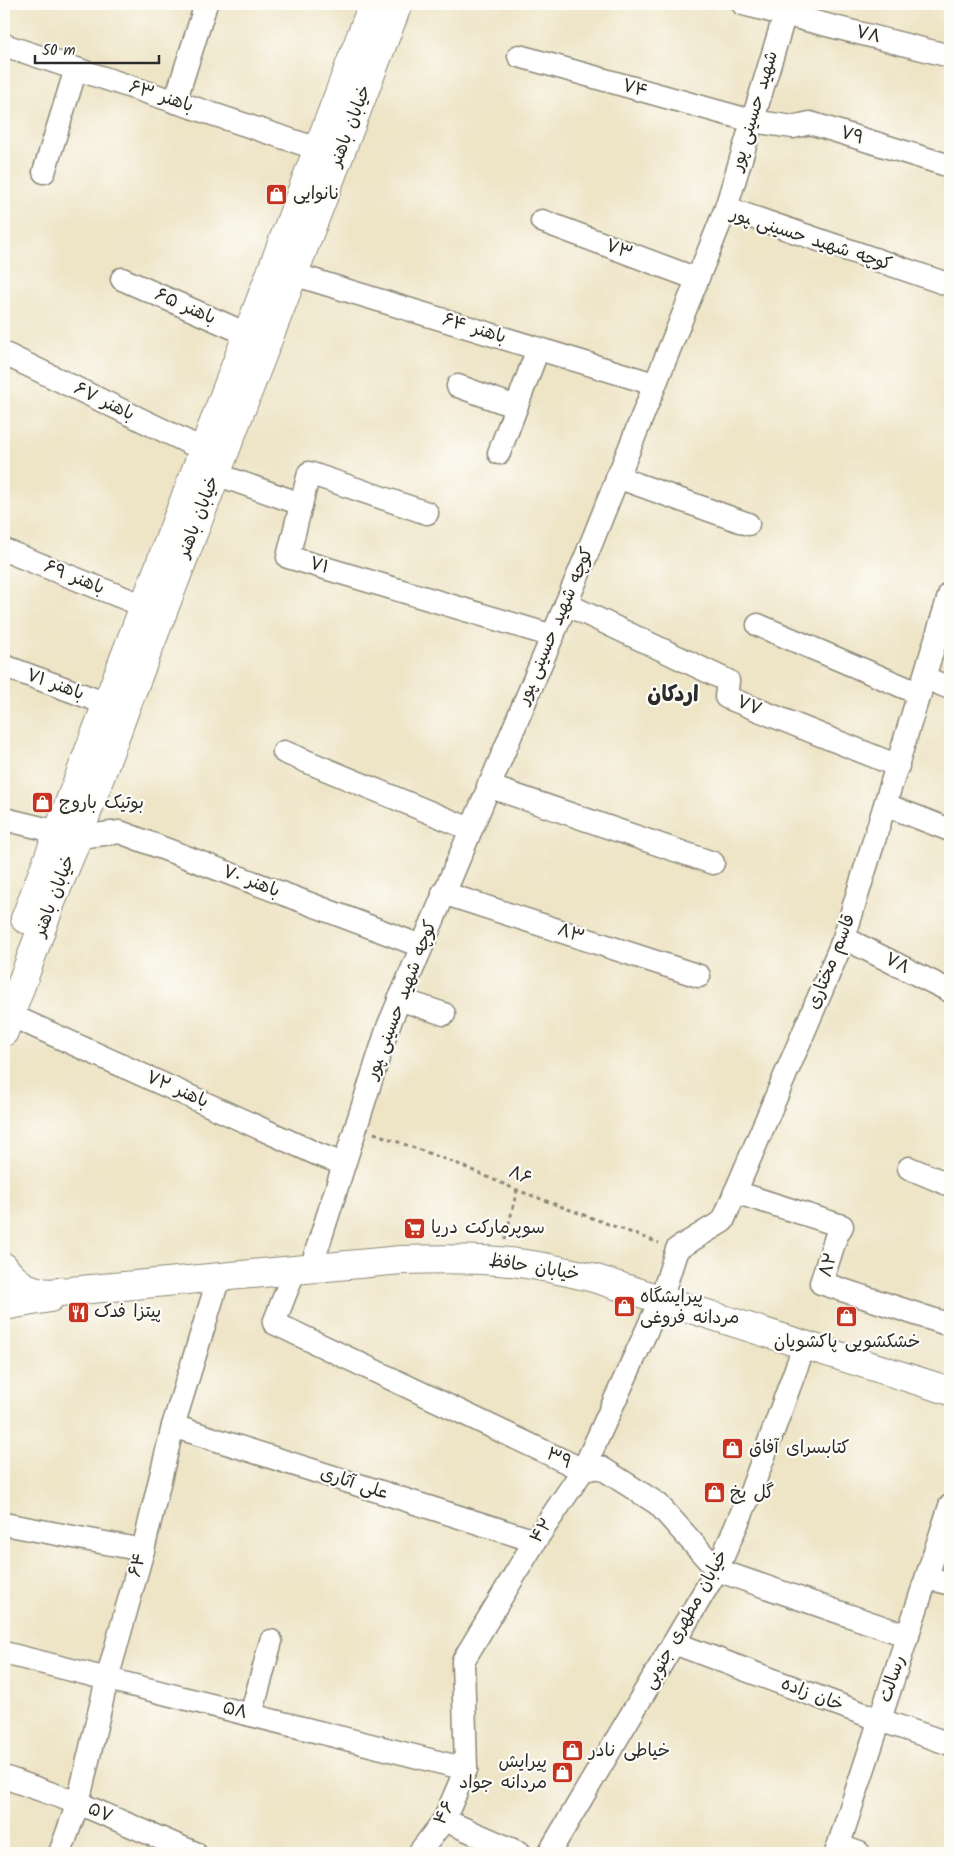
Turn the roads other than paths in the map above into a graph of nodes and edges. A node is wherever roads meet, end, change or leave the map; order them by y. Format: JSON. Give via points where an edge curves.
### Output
{"nodes":[{"id":1,"x":206,"y":4,"type":"edge"},
{"id":2,"x":373,"y":4,"type":"edge"},
{"id":3,"x":398,"y":4,"type":"edge"},
{"id":4,"x":742,"y":4,"type":"edge"},
{"id":5,"x":786,"y":9,"type":"edge"},
{"id":6,"x":4,"y":45,"type":"edge"},
{"id":7,"x":519,"y":56,"type":"dead end"},
{"id":8,"x":950,"y":56,"type":"edge"},
{"id":9,"x":76,"y":69,"type":"junction"},
{"id":10,"x":175,"y":102,"type":"junction"},
{"id":11,"x":752,"y":121,"type":"junction"},
{"id":12,"x":318,"y":148,"type":"junction"},
{"id":13,"x":950,"y":166,"type":"edge"},
{"id":14,"x":44,"y":172,"type":"dead end"},
{"id":15,"x":726,"y":208,"type":"junction"},
{"id":16,"x":542,"y":221,"type":"dead end"},
{"id":17,"x":293,"y":274,"type":"junction"},
{"id":18,"x":122,"y":279,"type":"dead end"},
{"id":19,"x":697,"y":279,"type":"junction"},
{"id":20,"x":950,"y":285,"type":"edge"},
{"id":21,"x":247,"y":334,"type":"junction"},
{"id":22,"x":538,"y":349,"type":"junction"},
{"id":23,"x":5,"y":354,"type":"edge"},
{"id":24,"x":654,"y":384,"type":"junction"},
{"id":25,"x":458,"y":386,"type":"dead end"},
{"id":26,"x":516,"y":407,"type":"junction"},
{"id":27,"x":204,"y":450,"type":"junction"},
{"id":28,"x":499,"y":453,"type":"dead end"},
{"id":29,"x":216,"y":474,"type":"junction"},
{"id":30,"x":617,"y":477,"type":"junction"},
{"id":31,"x":301,"y":504,"type":"junction"},
{"id":32,"x":427,"y":513,"type":"dead end"},
{"id":33,"x":748,"y":524,"type":"dead end"},
{"id":34,"x":4,"y":550,"type":"edge"},
{"id":35,"x":950,"y":593,"type":"edge"},
{"id":36,"x":566,"y":604,"type":"junction"},
{"id":37,"x":144,"y":606,"type":"junction"},
{"id":38,"x":758,"y":625,"type":"dead end"},
{"id":39,"x":552,"y":636,"type":"junction"},
{"id":40,"x":4,"y":666,"type":"edge"},
{"id":41,"x":923,"y":686,"type":"junction"},
{"id":42,"x":950,"y":688,"type":"edge"},
{"id":43,"x":107,"y":704,"type":"junction"},
{"id":44,"x":284,"y":752,"type":"dead end"},
{"id":45,"x":898,"y":766,"type":"junction"},
{"id":46,"x":488,"y":786,"type":"junction"},
{"id":47,"x":886,"y":805,"type":"junction"},
{"id":48,"x":4,"y":819,"type":"edge"},
{"id":49,"x":470,"y":829,"type":"junction"},
{"id":50,"x":950,"y":830,"type":"edge"},
{"id":51,"x":68,"y":834,"type":"junction"},
{"id":52,"x":713,"y":863,"type":"dead end"},
{"id":53,"x":443,"y":893,"type":"junction"},
{"id":54,"x":844,"y":938,"type":"junction"},
{"id":55,"x":421,"y":946,"type":"junction"},
{"id":56,"x":699,"y":976,"type":"dead end"},
{"id":57,"x":4,"y":980,"type":"edge"},
{"id":58,"x":950,"y":990,"type":"edge"},
{"id":59,"x":399,"y":999,"type":"junction"},
{"id":60,"x":444,"y":1014,"type":"dead end"},
{"id":61,"x":7,"y":1023,"type":"edge"},
{"id":62,"x":344,"y":1164,"type":"junction"},
{"id":63,"x":909,"y":1168,"type":"dead end"},
{"id":64,"x":950,"y":1185,"type":"edge"},
{"id":65,"x":735,"y":1192,"type":"junction"},
{"id":66,"x":4,"y":1267,"type":"edge"},
{"id":67,"x":303,"y":1269,"type":"junction"},
{"id":68,"x":219,"y":1277,"type":"junction"},
{"id":69,"x":101,"y":1289,"type":"junction"},
{"id":70,"x":661,"y":1299,"type":"junction"},
{"id":71,"x":4,"y":1306,"type":"edge"},
{"id":72,"x":950,"y":1325,"type":"edge"},
{"id":73,"x":805,"y":1344,"type":"junction"},
{"id":74,"x":950,"y":1391,"type":"edge"},
{"id":75,"x":174,"y":1426,"type":"junction"},
{"id":76,"x":583,"y":1470,"type":"junction"},
{"id":77,"x":950,"y":1506,"type":"edge"},
{"id":78,"x":4,"y":1524,"type":"edge"},
{"id":79,"x":535,"y":1541,"type":"junction"},
{"id":80,"x":143,"y":1550,"type":"junction"},
{"id":81,"x":717,"y":1570,"type":"junction"},
{"id":82,"x":927,"y":1577,"type":"junction"},
{"id":83,"x":950,"y":1584,"type":"edge"},
{"id":84,"x":908,"y":1636,"type":"junction"},
{"id":85,"x":271,"y":1641,"type":"dead end"},
{"id":86,"x":674,"y":1643,"type":"junction"},
{"id":87,"x":4,"y":1653,"type":"edge"},
{"id":88,"x":107,"y":1679,"type":"junction"},
{"id":89,"x":251,"y":1715,"type":"junction"},
{"id":90,"x":880,"y":1720,"type":"junction"},
{"id":91,"x":950,"y":1744,"type":"edge"},
{"id":92,"x":466,"y":1770,"type":"junction"},
{"id":93,"x":4,"y":1777,"type":"edge"},
{"id":94,"x":78,"y":1803,"type":"junction"},
{"id":95,"x":444,"y":1820,"type":"junction"},
{"id":96,"x":845,"y":1851,"type":"edge"},
{"id":97,"x":60,"y":1853,"type":"edge"},
{"id":98,"x":195,"y":1853,"type":"edge"},
{"id":99,"x":419,"y":1853,"type":"edge"},
{"id":100,"x":520,"y":1853,"type":"edge"},
{"id":101,"x":549,"y":1853,"type":"edge"}],
"edges":[{"from":1,"to":10,"type":"street"},
{"from":2,"to":12,"type":"main road","name":"خیابان باهنر"},
{"from":3,"to":17,"type":"main road","name":"خیابان باهنر"},
{"from":4,"to":5,"type":"street","name":"۷۸"},
{"from":5,"to":8,"type":"street","name":"۷۸"},
{"from":5,"to":11,"type":"street","name":"شهید حسینی پور"},
{"from":6,"to":9,"type":"street","name":"باهنر ۶۳"},
{"from":7,"to":11,"type":"street","name":"۷۴"},
{"from":9,"to":10,"type":"street","name":"باهنر ۶۳"},
{"from":9,"to":14,"type":"street"},
{"from":10,"to":12,"type":"street","name":"باهنر ۶۳"},
{"from":11,"to":13,"type":"street","name":"۷۹","via":[[794,127],[810,123]]},
{"from":11,"to":15,"type":"street","name":"شهید حسینی پور"},
{"from":12,"to":21,"type":"main road","name":"خیابان باهنر"},
{"from":15,"to":19,"type":"street","name":"کوچه شهید حسینی ‍پور"},
{"from":15,"to":20,"type":"street","name":"کوچه شهید حسینی ‍پور"},
{"from":16,"to":19,"type":"street","name":"۷۳"},
{"from":17,"to":22,"type":"street","name":"باهنر ۶۴"},
{"from":17,"to":29,"type":"main road","name":"خیابان باهنر"},
{"from":18,"to":21,"type":"street","name":"باهنر ۶۵"},
{"from":19,"to":24,"type":"street","name":"کوچه شهید حسینی ‍پور"},
{"from":21,"to":27,"type":"main road","name":"خیابان باهنر"},
{"from":22,"to":24,"type":"street","name":"باهنر ۶۴"},
{"from":22,"to":26,"type":"street"},
{"from":23,"to":27,"type":"street","name":"باهنر ۶۷"},
{"from":24,"to":30,"type":"street","name":"کوچه شهید حسینی ‍پور"},
{"from":25,"to":26,"type":"street"},
{"from":26,"to":28,"type":"street"},
{"from":27,"to":37,"type":"main road","name":"خیابان باهنر"},
{"from":29,"to":31,"type":"street"},
{"from":29,"to":51,"type":"main road","name":"خیابان باهنر"},
{"from":30,"to":33,"type":"street"},
{"from":30,"to":36,"type":"street","name":"کوچه شهید حسینی ‍پور"},
{"from":31,"to":32,"type":"street","name":"۷۱","via":[[309,473]]},
{"from":31,"to":39,"type":"street","name":"۷۱","via":[[288,557]]},
{"from":34,"to":37,"type":"street","name":"باهنر ۶۹"},
{"from":35,"to":41,"type":"street","name":"قاسم مختاری"},
{"from":36,"to":39,"type":"street","name":"کوچه شهید حسینی ‍پور"},
{"from":36,"to":45,"type":"street","name":"۷۷","via":[[728,681],[726,697]]},
{"from":37,"to":43,"type":"main road","name":"خیابان باهنر"},
{"from":38,"to":41,"type":"street"},
{"from":39,"to":46,"type":"street","name":"کوچه شهید حسینی ‍پور"},
{"from":40,"to":43,"type":"street","name":"باهنر ۷۱"},
{"from":41,"to":42,"type":"street"},
{"from":41,"to":45,"type":"street","name":"قاسم مختاری"},
{"from":43,"to":51,"type":"main road","name":"خیابان باهنر"},
{"from":44,"to":49,"type":"street"},
{"from":45,"to":47,"type":"street","name":"قاسم مختاری"},
{"from":46,"to":49,"type":"street","name":"کوچه شهید حسینی ‍پور"},
{"from":46,"to":52,"type":"street"},
{"from":47,"to":50,"type":"street"},
{"from":47,"to":54,"type":"street","name":"قاسم مختاری"},
{"from":48,"to":51,"type":"street"},
{"from":49,"to":53,"type":"street","name":"کوچه شهید حسینی ‍پور"},
{"from":51,"to":55,"type":"street","name":"باهنر ۷۰","via":[[120,832]]},
{"from":51,"to":57,"type":"main road","name":"خیابان باهنر"},
{"from":51,"to":61,"type":"main road","name":"خیابان باهنر","via":[[52,900]]},
{"from":53,"to":55,"type":"street","name":"کوچه شهید حسینی ‍پور"},
{"from":53,"to":56,"type":"street","name":"۸۳"},
{"from":54,"to":58,"type":"street","name":"۷۸"},
{"from":54,"to":65,"type":"street","name":"قاسم مختاری"},
{"from":55,"to":59,"type":"street","name":"کوچه شهید حسینی ‍پور"},
{"from":59,"to":60,"type":"street"},
{"from":59,"to":62,"type":"street","name":"کوچه شهید حسینی ‍پور"},
{"from":61,"to":62,"type":"street","name":"باهنر ۷۲"},
{"from":62,"to":67,"type":"street","name":"کوچه شهید حسینی ‍پور"},
{"from":63,"to":64,"type":"street"},
{"from":65,"to":70,"type":"street","name":"قاسم مختاری","via":[[723,1221],[677,1249]]},
{"from":65,"to":72,"type":"street","name":"۸۲","via":[[842,1226],[821,1283]]},
{"from":66,"to":69,"type":"main road","name":"خیابان حافظ","via":[[15,1281],[36,1292]]},
{"from":67,"to":68,"type":"main road","name":"خیابان حافظ"},
{"from":67,"to":70,"type":"main road","name":"خیابان حافظ","via":[[401,1260],[454,1258],[500,1261],[590,1277]]},
{"from":67,"to":76,"type":"street","name":"۳۹","via":[[274,1323]]},
{"from":68,"to":69,"type":"main road","name":"خیابان حافظ"},
{"from":68,"to":75,"type":"street","name":"۶۴"},
{"from":69,"to":71,"type":"main road","name":"خیابان حافظ"},
{"from":70,"to":73,"type":"main road","name":"خیابان حافظ"},
{"from":70,"to":76,"type":"street","name":"۴۲"},
{"from":73,"to":74,"type":"main road","name":"خیابان حافظ"},
{"from":73,"to":81,"type":"street","name":"خیابان مطهری جنوبی","via":[[750,1494]]},
{"from":75,"to":79,"type":"street","name":"علی آثاری"},
{"from":75,"to":80,"type":"street","name":"۶۴"},
{"from":76,"to":79,"type":"street","name":"۴۲"},
{"from":76,"to":81,"type":"street","name":"۳۹","via":[[600,1467],[658,1504]]},
{"from":77,"to":82,"type":"street","name":"رسالت"},
{"from":78,"to":80,"type":"street"},
{"from":79,"to":92,"type":"street","name":"۴۲","via":[[463,1661]]},
{"from":80,"to":88,"type":"street","name":"۶۴"},
{"from":81,"to":84,"type":"street","name":"۳۹"},
{"from":81,"to":86,"type":"street","name":"خیابان مطهری جنوبی"},
{"from":82,"to":83,"type":"street"},
{"from":82,"to":84,"type":"street","name":"رسالت"},
{"from":84,"to":90,"type":"street","name":"رسالت"},
{"from":85,"to":89,"type":"street"},
{"from":86,"to":90,"type":"street","name":"خان زاده"},
{"from":86,"to":101,"type":"street","name":"خیابان مطهری جنوبی"},
{"from":87,"to":88,"type":"street","name":"۵۸"},
{"from":88,"to":89,"type":"street","name":"۵۸"},
{"from":88,"to":94,"type":"street","name":"۶۴"},
{"from":89,"to":92,"type":"street","name":"۵۸"},
{"from":90,"to":91,"type":"street","name":"خان زاده"},
{"from":90,"to":96,"type":"street","name":"رسالت"},
{"from":92,"to":95,"type":"street","name":"۴۶"},
{"from":93,"to":94,"type":"street","name":"۵۷"},
{"from":94,"to":97,"type":"street","name":"۶۴"},
{"from":94,"to":98,"type":"street","name":"۵۷"},
{"from":95,"to":99,"type":"street","name":"۴۶"},
{"from":95,"to":100,"type":"street"}]}
